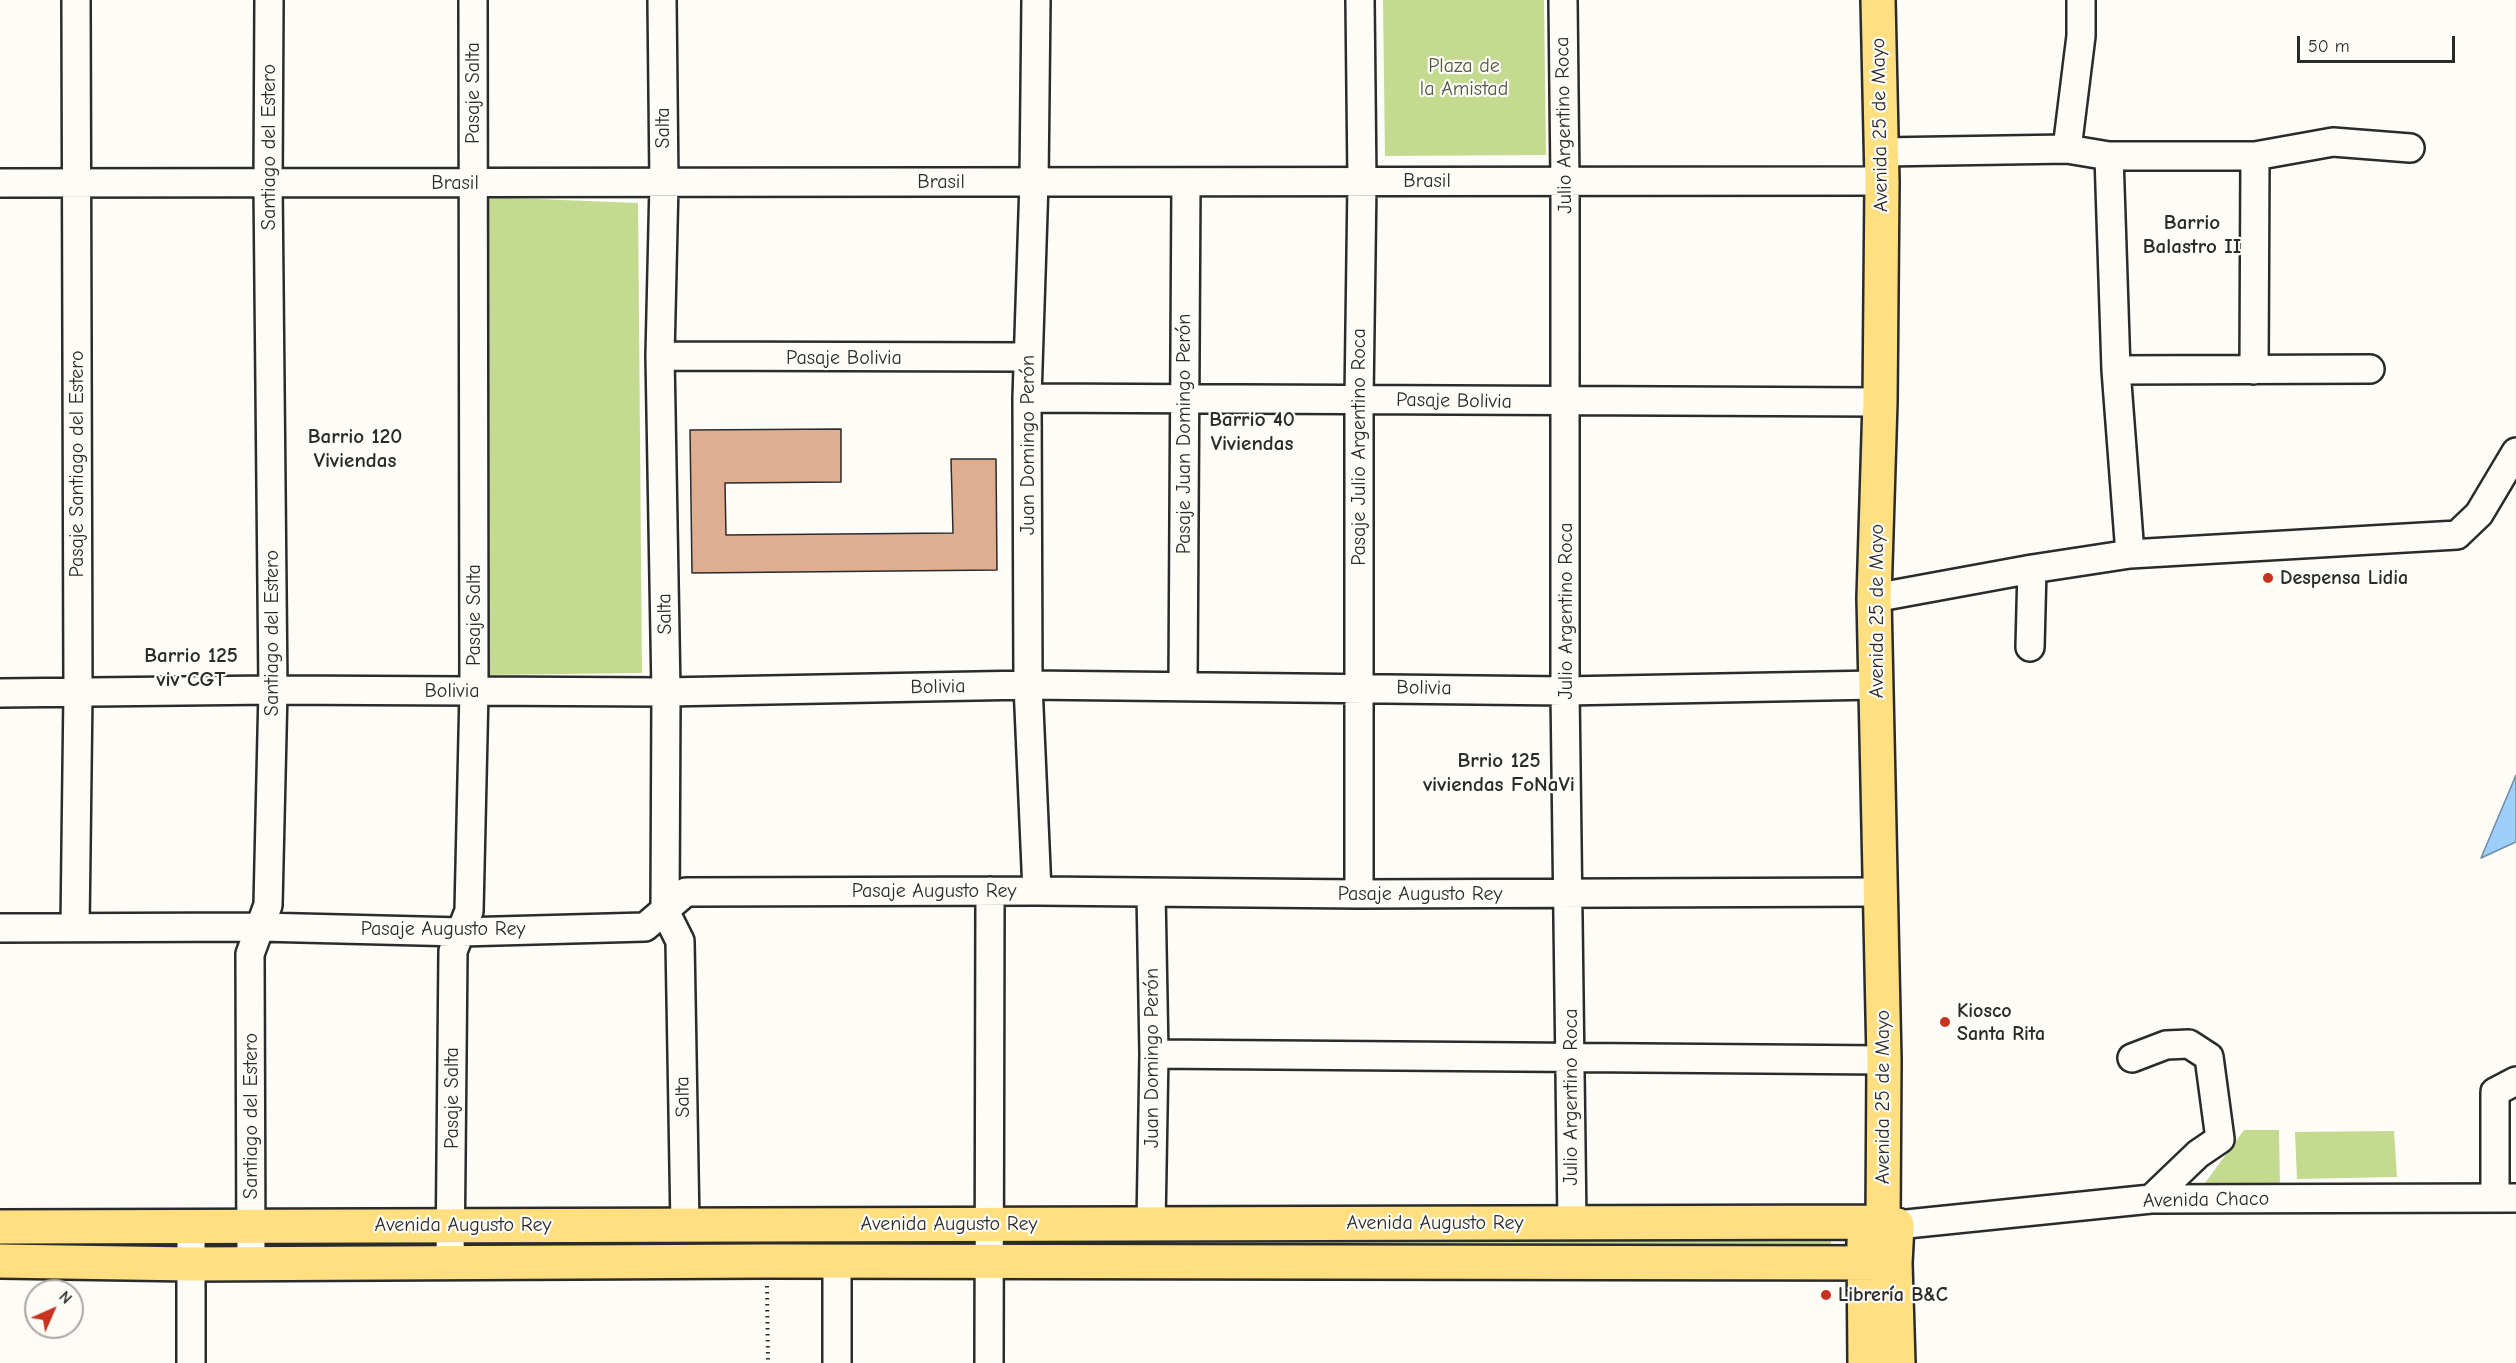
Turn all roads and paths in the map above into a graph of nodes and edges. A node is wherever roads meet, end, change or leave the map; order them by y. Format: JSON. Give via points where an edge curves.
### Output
{"nodes":[{"id":1,"x":76,"y":0,"type":"edge"},
{"id":2,"x":269,"y":0,"type":"edge"},
{"id":3,"x":473,"y":0,"type":"edge"},
{"id":4,"x":662,"y":0,"type":"edge"},
{"id":5,"x":1036,"y":0,"type":"edge"},
{"id":6,"x":1360,"y":0,"type":"edge"},
{"id":7,"x":1563,"y":0,"type":"edge"},
{"id":8,"x":1878,"y":0,"type":"edge"},
{"id":9,"x":2081,"y":0,"type":"edge"},
{"id":10,"x":2410,"y":148,"type":"dead end"},
{"id":11,"x":2067,"y":149,"type":"junction"},
{"id":12,"x":2109,"y":156,"type":"junction"},
{"id":13,"x":2255,"y":156,"type":"junction"},
{"id":14,"x":1882,"y":167,"type":"junction"},
{"id":15,"x":1565,"y":181,"type":"junction"},
{"id":16,"x":1034,"y":182,"type":"junction"},
{"id":17,"x":1186,"y":182,"type":"junction"},
{"id":18,"x":1362,"y":182,"type":"junction"},
{"id":19,"x":0,"y":183,"type":"edge"},
{"id":20,"x":76,"y":183,"type":"junction"},
{"id":21,"x":473,"y":183,"type":"junction"},
{"id":22,"x":664,"y":183,"type":"junction"},
{"id":23,"x":268,"y":184,"type":"junction"},
{"id":24,"x":660,"y":356,"type":"junction"},
{"id":25,"x":1027,"y":357,"type":"junction"},
{"id":26,"x":2370,"y":369,"type":"dead end"},
{"id":27,"x":2116,"y":370,"type":"junction"},
{"id":28,"x":2254,"y":370,"type":"junction"},
{"id":29,"x":1027,"y":398,"type":"junction"},
{"id":30,"x":1183,"y":399,"type":"junction"},
{"id":31,"x":1359,"y":399,"type":"junction"},
{"id":32,"x":1566,"y":402,"type":"junction"},
{"id":33,"x":1880,"y":402,"type":"junction"},
{"id":34,"x":2516,"y":452,"type":"edge"},
{"id":35,"x":2130,"y":554,"type":"junction"},
{"id":36,"x":2031,"y":569,"type":"junction"},
{"id":37,"x":1874,"y":598,"type":"junction"},
{"id":38,"x":2030,"y":647,"type":"dead end"},
{"id":39,"x":1028,"y":685,"type":"junction"},
{"id":40,"x":1876,"y":685,"type":"junction"},
{"id":41,"x":1183,"y":686,"type":"junction"},
{"id":42,"x":1359,"y":687,"type":"junction"},
{"id":43,"x":273,"y":690,"type":"junction"},
{"id":44,"x":474,"y":691,"type":"junction"},
{"id":45,"x":1565,"y":691,"type":"junction"},
{"id":46,"x":78,"y":692,"type":"junction"},
{"id":47,"x":666,"y":692,"type":"junction"},
{"id":48,"x":0,"y":693,"type":"edge"},
{"id":49,"x":990,"y":891,"type":"junction"},
{"id":50,"x":1038,"y":891,"type":"junction"},
{"id":51,"x":1880,"y":892,"type":"junction"},
{"id":52,"x":1151,"y":893,"type":"junction"},
{"id":53,"x":1568,"y":893,"type":"junction"},
{"id":54,"x":1359,"y":894,"type":"junction"},
{"id":55,"x":665,"y":911,"type":"junction"},
{"id":56,"x":75,"y":927,"type":"junction"},
{"id":57,"x":260,"y":927,"type":"junction"},
{"id":58,"x":0,"y":928,"type":"edge"},
{"id":59,"x":461,"y":932,"type":"junction"},
{"id":60,"x":1154,"y":1054,"type":"junction"},
{"id":61,"x":1572,"y":1056,"type":"junction"},
{"id":62,"x":2132,"y":1058,"type":"dead end"},
{"id":63,"x":1884,"y":1060,"type":"junction"},
{"id":64,"x":2516,"y":1081,"type":"edge"},
{"id":65,"x":2506,"y":1198,"type":"edge"},
{"id":66,"x":2151,"y":1199,"type":"junction"},
{"id":67,"x":1572,"y":1222,"type":"junction"},
{"id":68,"x":1882,"y":1223,"type":"junction"},
{"id":69,"x":989,"y":1224,"type":"junction"},
{"id":70,"x":1151,"y":1224,"type":"junction"},
{"id":71,"x":451,"y":1225,"type":"junction"},
{"id":72,"x":685,"y":1225,"type":"junction"},
{"id":73,"x":251,"y":1226,"type":"junction"},
{"id":74,"x":0,"y":1227,"type":"edge"},
{"id":75,"x":191,"y":1228,"type":"junction"},
{"id":76,"x":0,"y":1261,"type":"edge"},
{"id":77,"x":767,"y":1261,"type":"junction"},
{"id":78,"x":837,"y":1261,"type":"junction"},
{"id":79,"x":251,"y":1262,"type":"junction"},
{"id":80,"x":988,"y":1262,"type":"junction"},
{"id":81,"x":450,"y":1263,"type":"junction"},
{"id":82,"x":1863,"y":1263,"type":"junction"},
{"id":83,"x":1895,"y":1263,"type":"junction"},
{"id":84,"x":191,"y":1264,"type":"junction"},
{"id":85,"x":191,"y":1363,"type":"edge"},
{"id":86,"x":768,"y":1363,"type":"edge"},
{"id":87,"x":837,"y":1363,"type":"edge"},
{"id":88,"x":989,"y":1363,"type":"edge"},
{"id":89,"x":1865,"y":1363,"type":"edge"},
{"id":90,"x":1898,"y":1363,"type":"edge"}],
"edges":[{"from":1,"to":20,"type":"street","name":"Pasaje Santiago del Estero"},
{"from":2,"to":23,"type":"street","name":"Santiago del Estero"},
{"from":3,"to":21,"type":"street","name":"Pasaje Salta"},
{"from":4,"to":22,"type":"street","name":"Salta"},
{"from":5,"to":16,"type":"street","name":"Juan Domingo Perón"},
{"from":6,"to":18,"type":"street","name":"Pasaje Julio Argentino Roca"},
{"from":7,"to":15,"type":"street","name":"Julio Argentino Roca"},
{"from":8,"to":14,"type":"main road","name":"Avenida 25 de Mayo"},
{"from":9,"to":11,"type":"street","via":[[2081,36]]},
{"from":10,"to":13,"type":"street","name":"Brasil","via":[[2333,142]]},
{"from":11,"to":12,"type":"street","name":"Brasil"},
{"from":11,"to":14,"type":"street","name":"Brasil"},
{"from":12,"to":13,"type":"street","name":"Brasil"},
{"from":12,"to":27,"type":"street"},
{"from":13,"to":28,"type":"street"},
{"from":14,"to":15,"type":"street","name":"Brasil"},
{"from":14,"to":33,"type":"main road","name":"Avenida 25 de Mayo"},
{"from":15,"to":18,"type":"street","name":"Brasil"},
{"from":15,"to":32,"type":"street","name":"Julio Argentino Roca"},
{"from":16,"to":17,"type":"street","name":"Brasil"},
{"from":16,"to":22,"type":"street","name":"Brasil"},
{"from":16,"to":25,"type":"street","name":"Juan Domingo Perón"},
{"from":17,"to":18,"type":"street","name":"Brasil"},
{"from":17,"to":30,"type":"street","name":"Pasaje Juan Domingo Perón"},
{"from":18,"to":31,"type":"street","name":"Pasaje Julio Argentino Roca"},
{"from":19,"to":20,"type":"street","name":"Brasil"},
{"from":20,"to":23,"type":"street","name":"Brasil"},
{"from":20,"to":46,"type":"street","name":"Pasaje Santiago del Estero"},
{"from":21,"to":22,"type":"street","name":"Brasil"},
{"from":21,"to":23,"type":"street","name":"Brasil"},
{"from":21,"to":44,"type":"street","name":"Pasaje Salta"},
{"from":22,"to":24,"type":"street","name":"Salta"},
{"from":23,"to":43,"type":"street","name":"Santiago del Estero"},
{"from":24,"to":25,"type":"street","name":"Pasaje Bolivia"},
{"from":24,"to":47,"type":"street","name":"Salta"},
{"from":25,"to":29,"type":"street","name":"Juan Domingo Perón"},
{"from":26,"to":28,"type":"street"},
{"from":27,"to":28,"type":"street"},
{"from":27,"to":35,"type":"street"},
{"from":29,"to":30,"type":"street","name":"Pasaje Bolivia"},
{"from":29,"to":39,"type":"street","name":"Juan Domingo Perón"},
{"from":30,"to":31,"type":"street","name":"Pasaje Bolivia"},
{"from":30,"to":41,"type":"street","name":"Pasaje Juan Domingo Perón"},
{"from":31,"to":32,"type":"street","name":"Pasaje Bolivia"},
{"from":31,"to":42,"type":"street","name":"Pasaje Julio Argentino Roca"},
{"from":32,"to":33,"type":"street","name":"Pasaje Bolivia"},
{"from":32,"to":45,"type":"street","name":"Julio Argentino Roca"},
{"from":33,"to":37,"type":"main road","name":"Avenida 25 de Mayo"},
{"from":34,"to":35,"type":"street","via":[[2479,514],[2457,535]]},
{"from":35,"to":36,"type":"street"},
{"from":36,"to":37,"type":"street"},
{"from":36,"to":38,"type":"street"},
{"from":37,"to":40,"type":"main road","name":"Avenida 25 de Mayo"},
{"from":39,"to":41,"type":"street","name":"Bolivia"},
{"from":39,"to":47,"type":"street","name":"Bolivia"},
{"from":39,"to":50,"type":"street","name":"Juan Domingo Perón"},
{"from":40,"to":45,"type":"street","name":"Bolivia"},
{"from":40,"to":51,"type":"main road","name":"Avenida 25 de Mayo"},
{"from":41,"to":42,"type":"street","name":"Bolivia"},
{"from":42,"to":45,"type":"street","name":"Bolivia"},
{"from":42,"to":54,"type":"street","name":"Pasaje Julio Argentino Roca"},
{"from":43,"to":44,"type":"street","name":"Bolivia"},
{"from":43,"to":46,"type":"street","name":"Bolivia"},
{"from":43,"to":57,"type":"street","name":"Santiago del Estero","via":[[268,905]]},
{"from":44,"to":47,"type":"street","name":"Bolivia"},
{"from":44,"to":59,"type":"street","name":"Pasaje Salta","via":[[468,911]]},
{"from":45,"to":53,"type":"street","name":"Julio Argentino Roca"},
{"from":46,"to":48,"type":"street","name":"Bolivia"},
{"from":46,"to":56,"type":"street","name":"Pasaje Santiago del Estero"},
{"from":47,"to":55,"type":"street","name":"Salta"},
{"from":49,"to":50,"type":"street","name":"Pasaje Augusto Rey"},
{"from":49,"to":55,"type":"street","name":"Pasaje Augusto Rey","via":[[686,892]]},
{"from":49,"to":69,"type":"street"},
{"from":50,"to":52,"type":"street","name":"Pasaje Augusto Rey"},
{"from":51,"to":53,"type":"street","name":"Pasaje Augusto Rey"},
{"from":51,"to":63,"type":"main road","name":"Avenida 25 de Mayo"},
{"from":52,"to":54,"type":"street","name":"Pasaje Augusto Rey"},
{"from":52,"to":60,"type":"street","name":"Juan Domingo Perón"},
{"from":53,"to":54,"type":"street","name":"Pasaje Augusto Rey"},
{"from":53,"to":61,"type":"street","name":"Julio Argentino Roca"},
{"from":55,"to":59,"type":"street","name":"Pasaje Augusto Rey","via":[[645,927]]},
{"from":55,"to":72,"type":"street","name":"Salta","via":[[680,941]]},
{"from":56,"to":57,"type":"street","name":"Pasaje Augusto Rey"},
{"from":56,"to":58,"type":"street","name":"Pasaje Augusto Rey"},
{"from":57,"to":59,"type":"street","name":"Pasaje Augusto Rey"},
{"from":57,"to":73,"type":"street","name":"Santiago del Estero","via":[[250,954]]},
{"from":59,"to":71,"type":"street","name":"Pasaje Salta","via":[[453,951]]},
{"from":60,"to":61,"type":"street"},
{"from":60,"to":70,"type":"street","name":"Juan Domingo Perón"},
{"from":61,"to":63,"type":"street"},
{"from":61,"to":67,"type":"street","name":"Julio Argentino Roca"},
{"from":62,"to":66,"type":"street","via":[[2166,1045],[2189,1044],[2209,1057],[2220,1139],[2198,1154]]},
{"from":63,"to":68,"type":"main road","name":"Avenida 25 de Mayo"},
{"from":64,"to":65,"type":"street","via":[[2495,1092]]},
{"from":65,"to":66,"type":"street","name":"Avenida Chaco"},
{"from":66,"to":68,"type":"street","name":"Avenida Chaco"},
{"from":67,"to":68,"type":"main road","name":"Avenida Augusto Rey"},
{"from":67,"to":70,"type":"main road","name":"Avenida Augusto Rey"},
{"from":68,"to":82,"type":"main road","name":"Avenida 25 de Mayo"},
{"from":68,"to":83,"type":"main road","name":"Avenida 25 de Mayo"},
{"from":69,"to":70,"type":"main road","name":"Avenida Augusto Rey"},
{"from":69,"to":72,"type":"main road","name":"Avenida Augusto Rey"},
{"from":69,"to":80,"type":"street"},
{"from":71,"to":72,"type":"main road","name":"Avenida Augusto Rey"},
{"from":71,"to":73,"type":"main road","name":"Avenida Augusto Rey"},
{"from":71,"to":81,"type":"street","name":"Pasaje Salta"},
{"from":73,"to":75,"type":"main road","name":"Avenida Augusto Rey"},
{"from":73,"to":79,"type":"street","name":"Santiago del Estero"},
{"from":74,"to":75,"type":"main road","name":"Avenida Augusto Rey"},
{"from":75,"to":84,"type":"street"},
{"from":76,"to":84,"type":"main road","name":"Avenida Augusto Rey"},
{"from":77,"to":78,"type":"main road","name":"Avenida Augusto Rey"},
{"from":77,"to":81,"type":"main road","name":"Avenida Augusto Rey"},
{"from":77,"to":86,"type":"path"},
{"from":78,"to":80,"type":"main road","name":"Avenida Augusto Rey"},
{"from":78,"to":87,"type":"street"},
{"from":79,"to":81,"type":"main road","name":"Avenida Augusto Rey"},
{"from":79,"to":84,"type":"main road","name":"Avenida Augusto Rey"},
{"from":80,"to":82,"type":"main road","name":"Avenida Augusto Rey"},
{"from":80,"to":88,"type":"street"},
{"from":82,"to":83,"type":"main road","name":"Avenida Augusto Rey"},
{"from":82,"to":89,"type":"main road","name":"Avenida 25 de Mayo"},
{"from":83,"to":90,"type":"main road","name":"Avenida 25 de Mayo"},
{"from":84,"to":85,"type":"street"}]}
